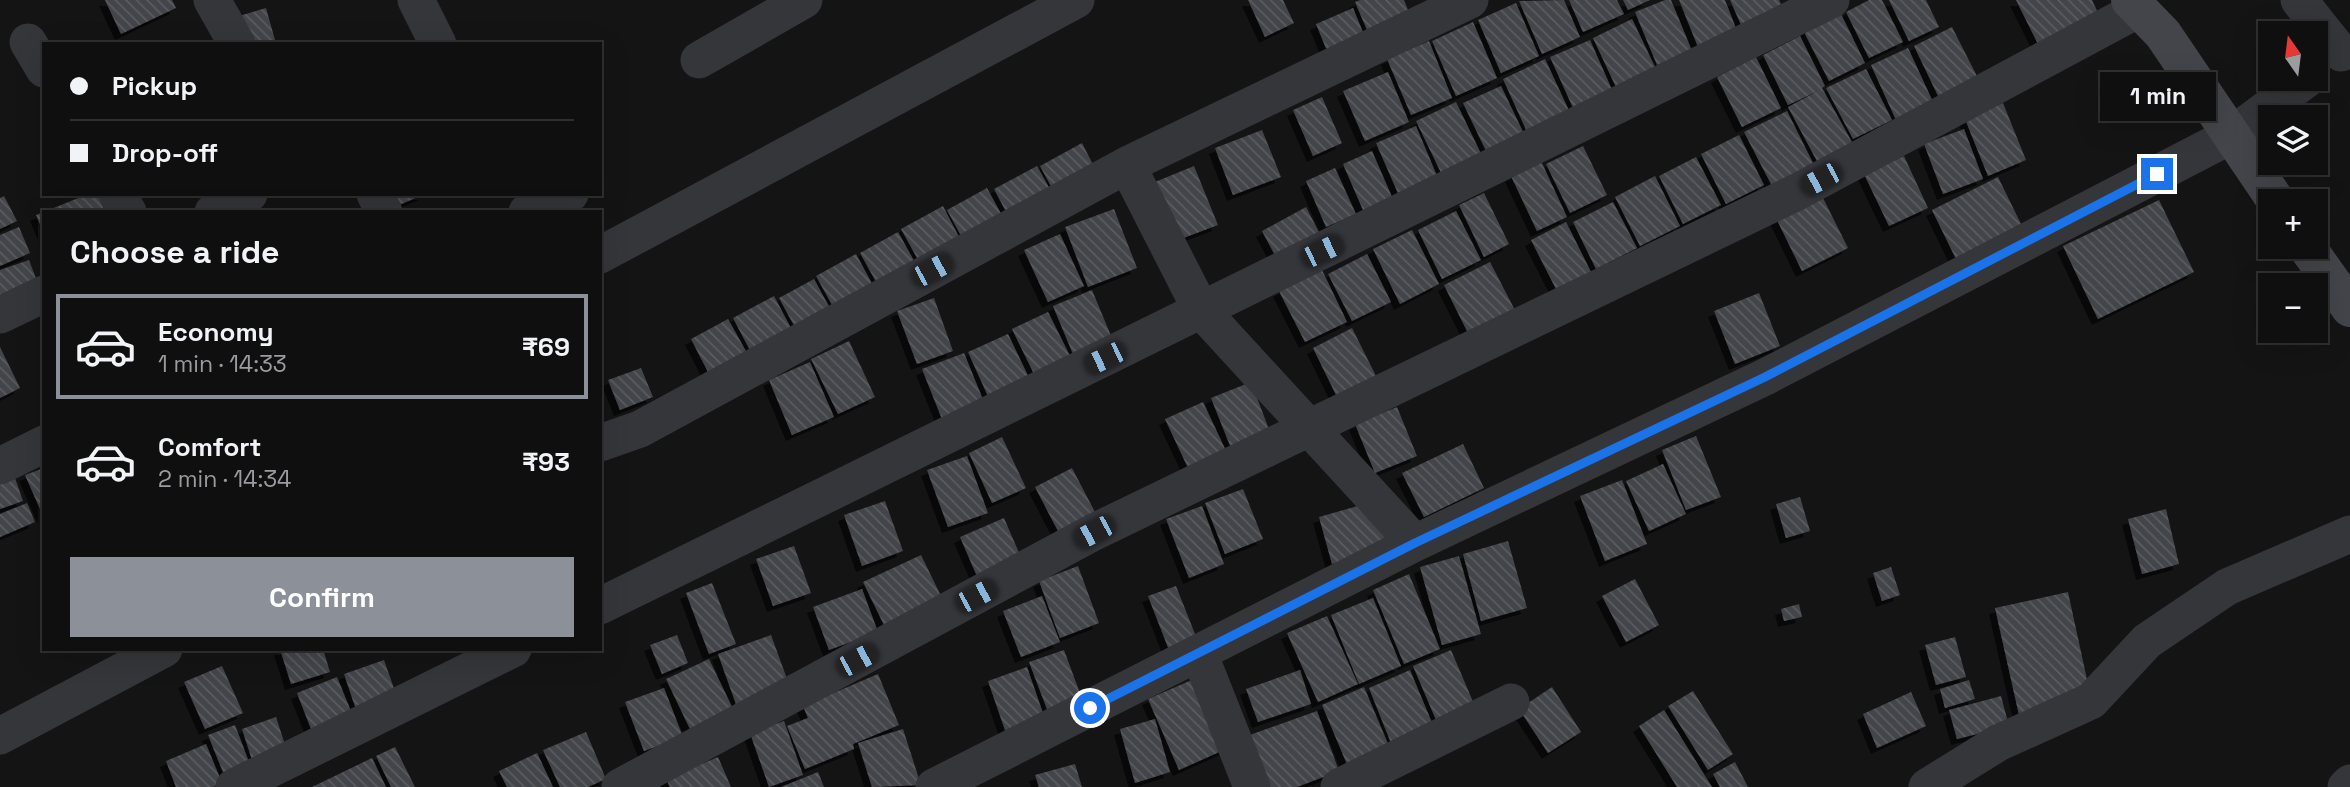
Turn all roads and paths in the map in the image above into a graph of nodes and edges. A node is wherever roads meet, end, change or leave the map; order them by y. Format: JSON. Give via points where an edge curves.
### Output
{"nodes":[{"id":1,"x":212,"y":0,"type":"edge"},
{"id":2,"x":416,"y":0,"type":"edge"},
{"id":3,"x":804,"y":0,"type":"edge"},
{"id":4,"x":1076,"y":0,"type":"edge"},
{"id":5,"x":1471,"y":0,"type":"edge"},
{"id":6,"x":1832,"y":0,"type":"edge"},
{"id":7,"x":2299,"y":0,"type":"edge"},
{"id":8,"x":2135,"y":5,"type":"edge"},
{"id":9,"x":236,"y":42,"type":"edge"},
{"id":10,"x":437,"y":42,"type":"edge"},
{"id":11,"x":2335,"y":57,"type":"edge"},
{"id":12,"x":699,"y":60,"type":"dead end"},
{"id":13,"x":2291,"y":91,"type":"edge"},
{"id":14,"x":2230,"y":136,"type":"junction"},
{"id":15,"x":1127,"y":164,"type":"junction"},
{"id":16,"x":2268,"y":189,"type":"edge"},
{"id":17,"x":245,"y":196,"type":"edge"},
{"id":18,"x":565,"y":196,"type":"edge"},
{"id":19,"x":218,"y":210,"type":"edge"},
{"id":20,"x":532,"y":210,"type":"edge"},
{"id":21,"x":602,"y":254,"type":"edge"},
{"id":22,"x":2316,"y":259,"type":"edge"},
{"id":23,"x":42,"y":295,"type":"edge"},
{"id":24,"x":2350,"y":307,"type":"edge"},
{"id":25,"x":1201,"y":310,"type":"junction"},
{"id":26,"x":0,"y":316,"type":"edge"},
{"id":27,"x":1310,"y":428,"type":"junction"},
{"id":28,"x":602,"y":442,"type":"edge"},
{"id":29,"x":42,"y":445,"type":"edge"},
{"id":30,"x":0,"y":466,"type":"edge"},
{"id":31,"x":2350,"y":534,"type":"edge"},
{"id":32,"x":1415,"y":543,"type":"junction"},
{"id":33,"x":602,"y":605,"type":"edge"},
{"id":34,"x":160,"y":651,"type":"edge"},
{"id":35,"x":509,"y":651,"type":"edge"},
{"id":36,"x":1199,"y":653,"type":"junction"},
{"id":37,"x":1511,"y":702,"type":"dead end"},
{"id":38,"x":0,"y":736,"type":"edge"},
{"id":39,"x":2350,"y":783,"type":"edge"},
{"id":40,"x":234,"y":787,"type":"edge"},
{"id":41,"x":620,"y":787,"type":"edge"},
{"id":42,"x":934,"y":787,"type":"edge"},
{"id":43,"x":1252,"y":787,"type":"edge"},
{"id":44,"x":1339,"y":787,"type":"edge"},
{"id":45,"x":1927,"y":787,"type":"edge"},
{"id":46,"x":2346,"y":787,"type":"edge"}],
"edges":[{"from":1,"to":9,"type":"street"},
{"from":2,"to":10,"type":"street"},
{"from":3,"to":12,"type":"street"},
{"from":4,"to":21,"type":"street"},
{"from":5,"to":15,"type":"street"},
{"from":6,"to":25,"type":"street"},
{"from":7,"to":11,"type":"street"},
{"from":8,"to":14,"type":"street","via":[[2164,34]]},
{"from":8,"to":27,"type":"street","via":[[1797,192]]},
{"from":13,"to":14,"type":"street"},
{"from":14,"to":16,"type":"street"},
{"from":14,"to":32,"type":"street","via":[[1765,377]]},
{"from":15,"to":25,"type":"street"},
{"from":15,"to":28,"type":"street","via":[[640,429]]},
{"from":17,"to":19,"type":"street"},
{"from":18,"to":20,"type":"street"},
{"from":22,"to":24,"type":"street"},
{"from":23,"to":26,"type":"street"},
{"from":25,"to":27,"type":"street"},
{"from":25,"to":33,"type":"street"},
{"from":27,"to":32,"type":"street"},
{"from":27,"to":41,"type":"street","via":[[1094,532]]},
{"from":29,"to":30,"type":"street"},
{"from":31,"to":45,"type":"street","via":[[2227,587],[2147,641],[2091,701],[1998,743]]},
{"from":32,"to":36,"type":"street"},
{"from":34,"to":38,"type":"street"},
{"from":35,"to":40,"type":"street"},
{"from":36,"to":42,"type":"street"},
{"from":36,"to":43,"type":"street"},
{"from":37,"to":44,"type":"street"},
{"from":39,"to":46,"type":"street"}]}
